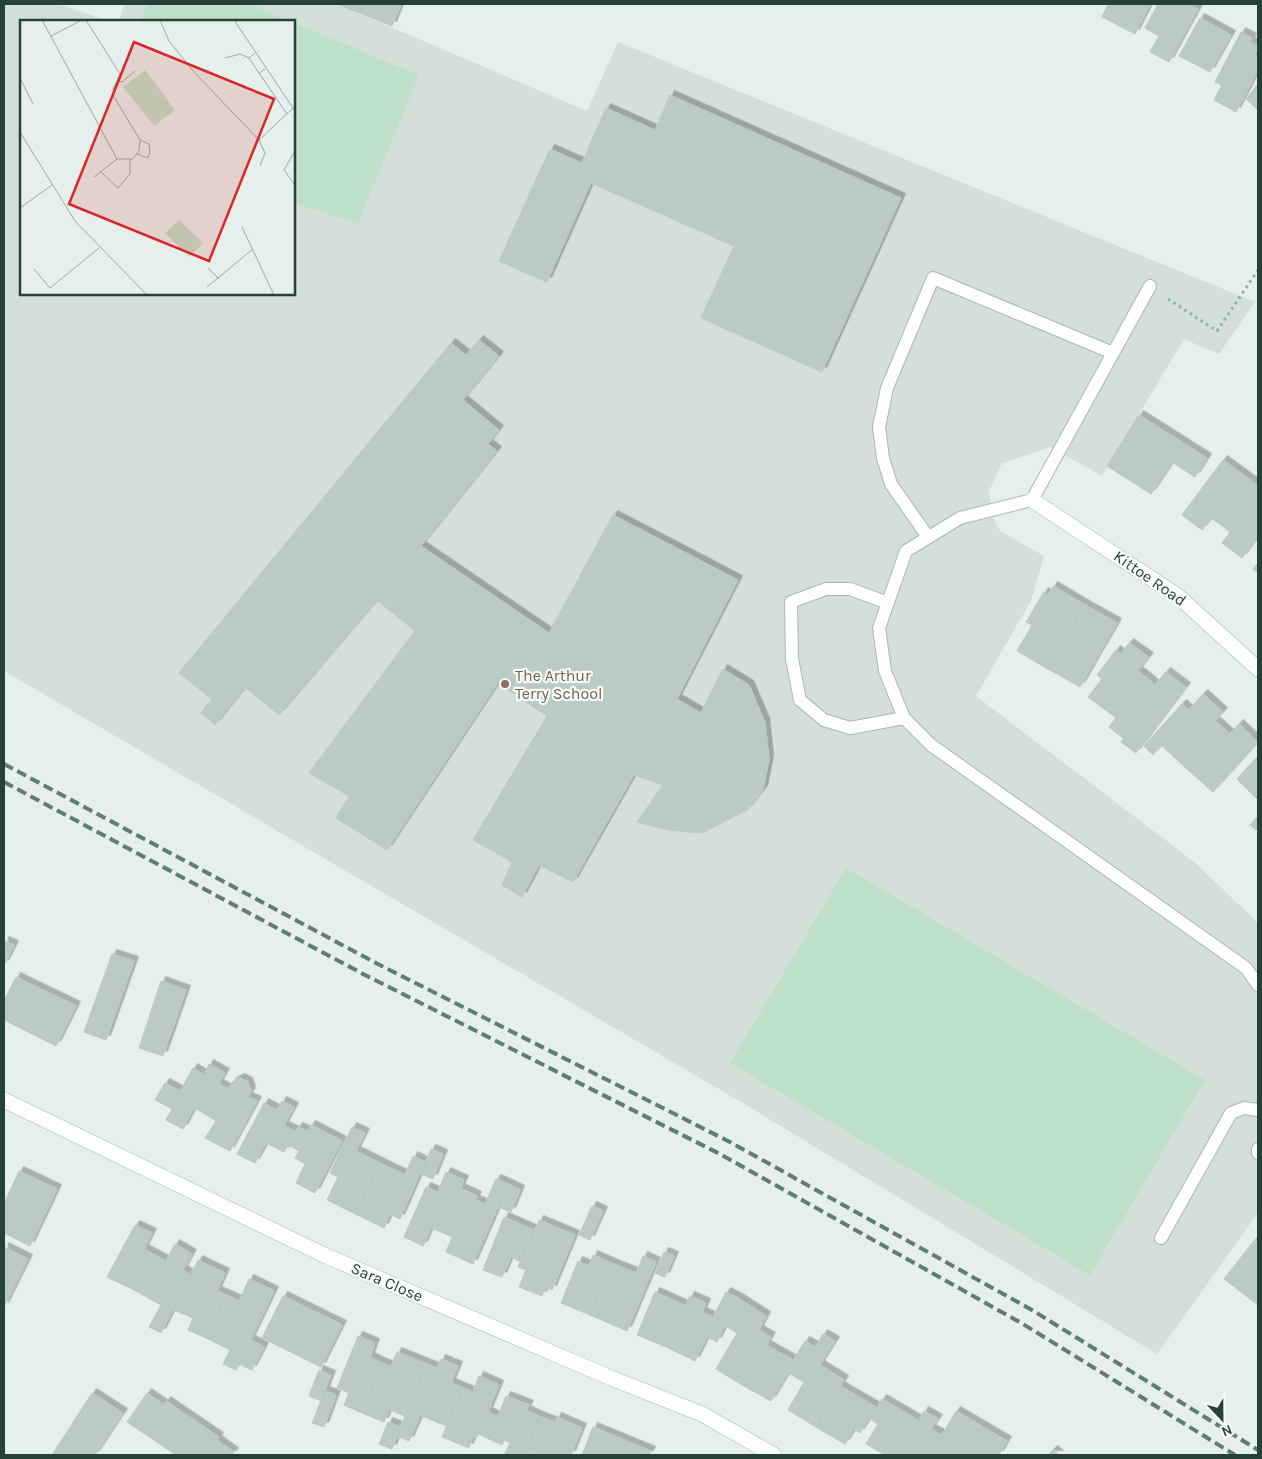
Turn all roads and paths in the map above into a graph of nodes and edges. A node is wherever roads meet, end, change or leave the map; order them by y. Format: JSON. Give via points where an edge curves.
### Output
{"nodes":[{"id":1,"x":1258,"y":270,"type":"edge"},
{"id":2,"x":1150,"y":286,"type":"joint"},
{"id":3,"x":1113,"y":353,"type":"junction"},
{"id":4,"x":1032,"y":500,"type":"junction"},
{"id":5,"x":928,"y":537,"type":"junction"},
{"id":6,"x":888,"y":603,"type":"junction"},
{"id":7,"x":1258,"y":669,"type":"edge"},
{"id":8,"x":904,"y":718,"type":"junction"},
{"id":9,"x":1258,"y":985,"type":"edge"},
{"id":10,"x":4,"y":1100,"type":"edge"},
{"id":11,"x":1258,"y":1110,"type":"edge"},
{"id":12,"x":1258,"y":1149,"type":"edge"},
{"id":13,"x":1258,"y":1153,"type":"edge"},
{"id":14,"x":1161,"y":1238,"type":"dead end"},
{"id":15,"x":774,"y":1455,"type":"edge"}],
"edges":[{"from":1,"to":2,"type":"path","via":[[1217,331]]},
{"from":2,"to":3,"type":"lane"},
{"from":3,"to":4,"type":"lane"},
{"from":3,"to":5,"type":"lane","via":[[933,278],[887,388],[878,427],[891,484]]},
{"from":4,"to":5,"type":"lane","via":[[960,518]]},
{"from":4,"to":7,"type":"street","name":"Kittoe Road","via":[[1178,596]]},
{"from":5,"to":6,"type":"lane","via":[[906,551]]},
{"from":6,"to":8,"type":"lane","via":[[879,628],[886,671]]},
{"from":6,"to":8,"type":"lane","via":[[850,589],[826,589],[791,602],[792,659],[800,700],[824,720],[850,728]]},
{"from":8,"to":9,"type":"lane","via":[[931,746],[1246,968]]},
{"from":10,"to":15,"type":"street","name":"Sara Close","via":[[324,1255],[702,1414]]},
{"from":11,"to":14,"type":"lane","via":[[1244,1108],[1231,1113]]},
{"from":12,"to":13,"type":"lane"}]}
